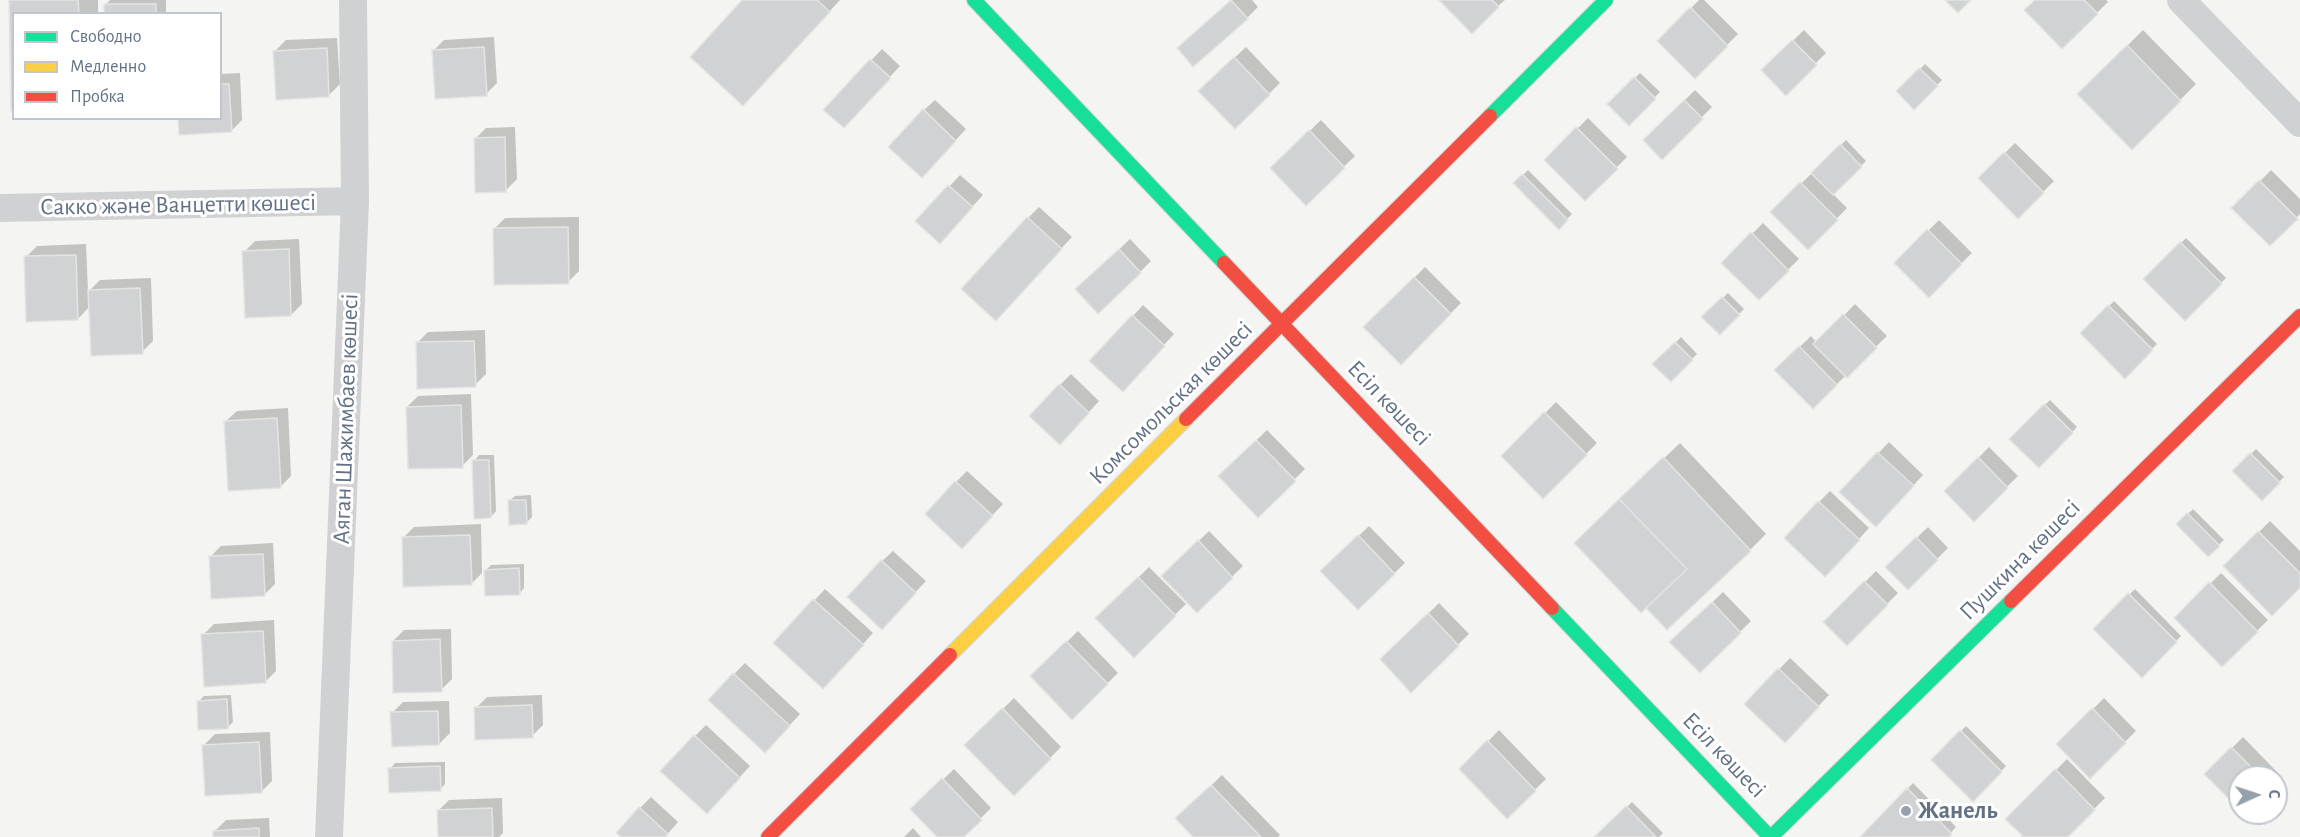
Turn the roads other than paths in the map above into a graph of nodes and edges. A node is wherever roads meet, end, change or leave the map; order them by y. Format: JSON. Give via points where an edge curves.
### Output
{"nodes":[{"id":1,"x":353,"y":0,"type":"edge"},
{"id":2,"x":974,"y":0,"type":"edge"},
{"id":3,"x":1606,"y":0,"type":"edge"},
{"id":4,"x":2181,"y":0,"type":"edge"},
{"id":5,"x":2300,"y":123,"type":"edge"},
{"id":6,"x":355,"y":201,"type":"junction"},
{"id":7,"x":0,"y":208,"type":"edge"},
{"id":8,"x":2300,"y":316,"type":"edge"},
{"id":9,"x":1282,"y":323,"type":"junction"},
{"id":10,"x":329,"y":837,"type":"edge"},
{"id":11,"x":768,"y":837,"type":"edge"},
{"id":12,"x":1771,"y":837,"type":"edge"}],
"edges":[{"from":1,"to":6,"type":"street","name":"Аяган Шажимбаев көшесі"},
{"from":2,"to":9,"type":"street","name":"Есіл көшесі"},
{"from":3,"to":9,"type":"street","name":"Комсомольская көшесі"},
{"from":4,"to":5,"type":"street"},
{"from":6,"to":7,"type":"street","name":"Сакко және Ванцетти көшесі"},
{"from":6,"to":10,"type":"street","name":"Аяган Шажимбаев көшесі"},
{"from":8,"to":12,"type":"street","name":"Пушкина көшесі"},
{"from":9,"to":11,"type":"street","name":"Комсомольская көшесі"},
{"from":9,"to":12,"type":"street","name":"Есіл көшесі"}]}
